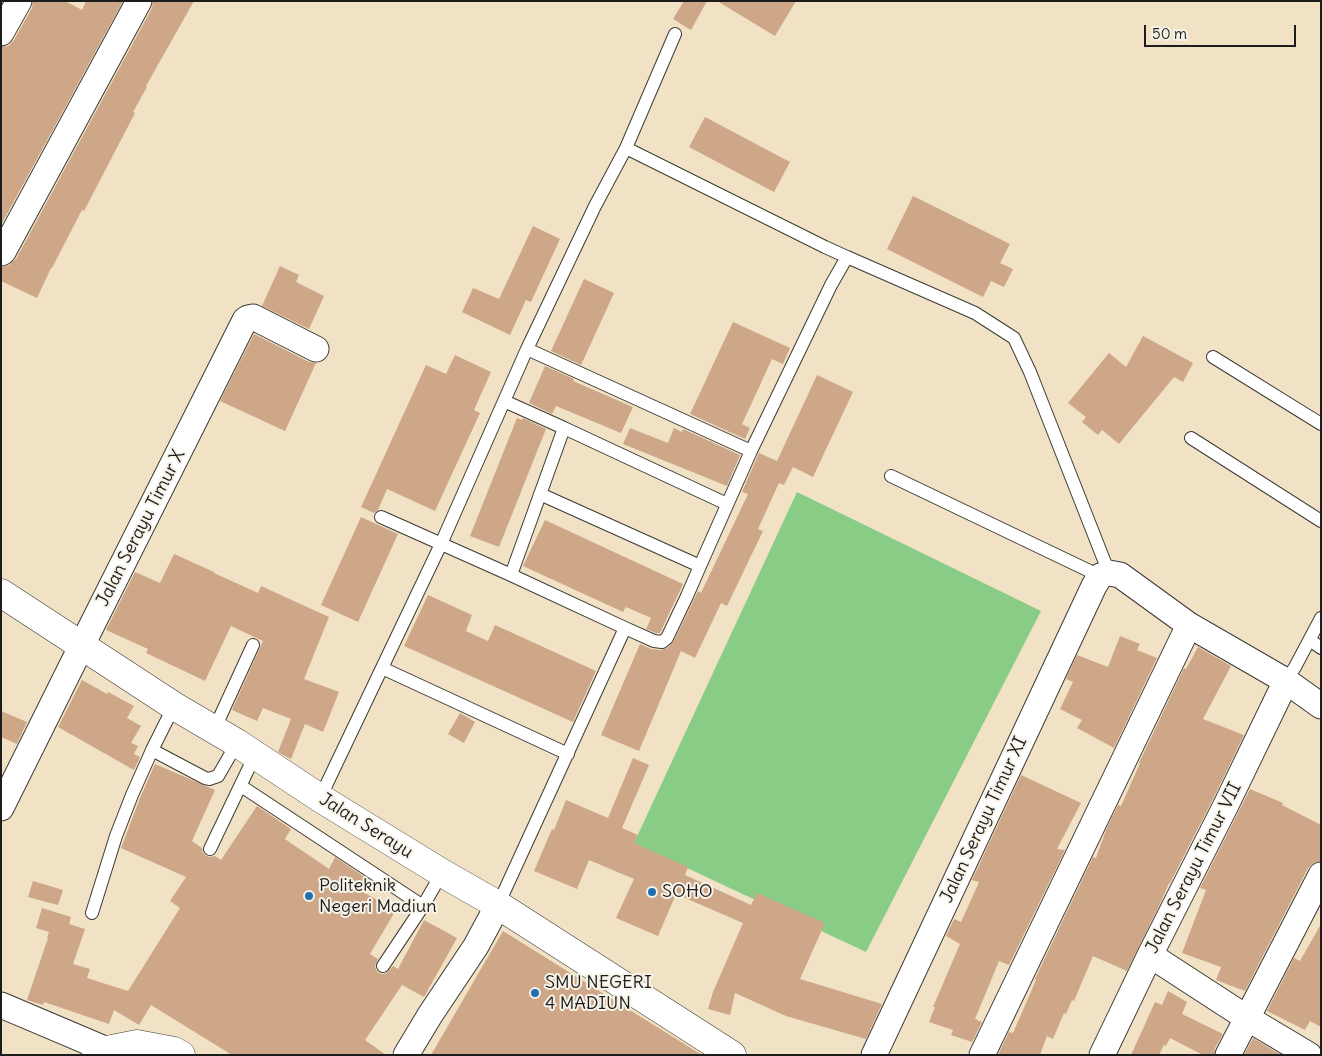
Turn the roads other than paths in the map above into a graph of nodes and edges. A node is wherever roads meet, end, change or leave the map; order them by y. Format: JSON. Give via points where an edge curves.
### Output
{"nodes":[{"id":1,"x":19,"y":1,"type":"edge"},
{"id":2,"x":139,"y":1,"type":"edge"},
{"id":3,"x":1,"y":33,"type":"edge"},
{"id":4,"x":675,"y":34,"type":"dead end"},
{"id":5,"x":626,"y":148,"type":"junction"},
{"id":6,"x":1,"y":254,"type":"edge"},
{"id":7,"x":847,"y":257,"type":"junction"},
{"id":8,"x":316,"y":349,"type":"dead end"},
{"id":9,"x":527,"y":349,"type":"junction"},
{"id":10,"x":1213,"y":357,"type":"dead end"},
{"id":11,"x":504,"y":401,"type":"junction"},
{"id":12,"x":1321,"y":424,"type":"edge"},
{"id":13,"x":564,"y":428,"type":"junction"},
{"id":14,"x":1191,"y":438,"type":"dead end"},
{"id":15,"x":751,"y":452,"type":"junction"},
{"id":16,"x":890,"y":476,"type":"dead end"},
{"id":17,"x":540,"y":494,"type":"junction"},
{"id":18,"x":728,"y":504,"type":"junction"},
{"id":19,"x":382,"y":517,"type":"dead end"},
{"id":20,"x":1321,"y":521,"type":"edge"},
{"id":21,"x":441,"y":544,"type":"junction"},
{"id":22,"x":700,"y":566,"type":"junction"},
{"id":23,"x":511,"y":575,"type":"junction"},
{"id":24,"x":1101,"y":578,"type":"junction"},
{"id":25,"x":1,"y":593,"type":"edge"},
{"id":26,"x":1321,"y":618,"type":"edge"},
{"id":27,"x":1189,"y":625,"type":"junction"},
{"id":28,"x":625,"y":628,"type":"junction"},
{"id":29,"x":1310,"y":640,"type":"junction"},
{"id":30,"x":82,"y":645,"type":"junction"},
{"id":31,"x":252,"y":645,"type":"dead end"},
{"id":32,"x":1321,"y":648,"type":"edge"},
{"id":33,"x":382,"y":668,"type":"junction"},
{"id":34,"x":1286,"y":681,"type":"junction"},
{"id":35,"x":174,"y":706,"type":"junction"},
{"id":36,"x":1321,"y":706,"type":"edge"},
{"id":37,"x":235,"y":743,"type":"junction"},
{"id":38,"x":152,"y":750,"type":"junction"},
{"id":39,"x":568,"y":754,"type":"junction"},
{"id":40,"x":241,"y":786,"type":"junction"},
{"id":41,"x":320,"y":798,"type":"junction"},
{"id":42,"x":1,"y":808,"type":"edge"},
{"id":43,"x":210,"y":849,"type":"dead end"},
{"id":44,"x":442,"y":873,"type":"junction"},
{"id":45,"x":1321,"y":875,"type":"edge"},
{"id":46,"x":498,"y":905,"type":"junction"},
{"id":47,"x":423,"y":906,"type":"junction"},
{"id":48,"x":92,"y":913,"type":"dead end"},
{"id":49,"x":1150,"y":955,"type":"junction"},
{"id":50,"x":383,"y":966,"type":"dead end"},
{"id":51,"x":1,"y":1005,"type":"edge"},
{"id":52,"x":1247,"y":1018,"type":"junction"},
{"id":53,"x":101,"y":1052,"type":"edge"},
{"id":54,"x":181,"y":1055,"type":"edge"},
{"id":55,"x":406,"y":1055,"type":"edge"},
{"id":56,"x":732,"y":1055,"type":"edge"},
{"id":57,"x":874,"y":1055,"type":"edge"},
{"id":58,"x":982,"y":1055,"type":"edge"},
{"id":59,"x":1102,"y":1055,"type":"edge"},
{"id":60,"x":1228,"y":1055,"type":"edge"},
{"id":61,"x":1309,"y":1055,"type":"edge"}],
"edges":[{"from":1,"to":3,"type":"street"},
{"from":2,"to":6,"type":"street"},
{"from":4,"to":5,"type":"lane"},
{"from":5,"to":7,"type":"lane"},
{"from":5,"to":9,"type":"lane"},
{"from":7,"to":15,"type":"lane"},
{"from":7,"to":24,"type":"lane","via":[[974,313],[1014,338],[1030,372]]},
{"from":8,"to":30,"type":"street","name":"Jalan Serayu Timur X","via":[[254,317],[245,320]]},
{"from":9,"to":11,"type":"lane"},
{"from":9,"to":15,"type":"lane"},
{"from":10,"to":12,"type":"lane"},
{"from":11,"to":13,"type":"lane"},
{"from":11,"to":21,"type":"lane"},
{"from":13,"to":17,"type":"lane"},
{"from":13,"to":18,"type":"lane"},
{"from":14,"to":20,"type":"lane"},
{"from":15,"to":18,"type":"lane"},
{"from":16,"to":24,"type":"lane"},
{"from":17,"to":22,"type":"lane"},
{"from":17,"to":23,"type":"lane"},
{"from":18,"to":22,"type":"lane"},
{"from":19,"to":21,"type":"lane"},
{"from":21,"to":23,"type":"lane"},
{"from":21,"to":33,"type":"lane"},
{"from":22,"to":28,"type":"lane","via":[[667,638],[662,642],[654,641]]},
{"from":23,"to":28,"type":"lane"},
{"from":24,"to":27,"type":"street","via":[[1120,575]]},
{"from":24,"to":57,"type":"street","name":"Jalan Serayu Timur XI"},
{"from":25,"to":30,"type":"main road","name":"Jalan Serayu"},
{"from":26,"to":29,"type":"lane"},
{"from":27,"to":34,"type":"street"},
{"from":27,"to":58,"type":"street"},
{"from":28,"to":39,"type":"lane"},
{"from":29,"to":32,"type":"lane"},
{"from":29,"to":34,"type":"lane"},
{"from":30,"to":35,"type":"main road","name":"Jalan Serayu"},
{"from":30,"to":42,"type":"street","name":"Jalan Serayu Timur X"},
{"from":31,"to":37,"type":"lane"},
{"from":33,"to":39,"type":"lane"},
{"from":33,"to":41,"type":"lane"},
{"from":34,"to":36,"type":"street"},
{"from":34,"to":49,"type":"street","name":"Jalan Serayu Timur VII"},
{"from":35,"to":37,"type":"main road","name":"Jalan Serayu"},
{"from":35,"to":38,"type":"lane"},
{"from":37,"to":38,"type":"lane","via":[[218,776],[209,779]]},
{"from":37,"to":40,"type":"lane"},
{"from":37,"to":41,"type":"main road","name":"Jalan Serayu"},
{"from":38,"to":48,"type":"lane","via":[[116,836]]},
{"from":39,"to":46,"type":"lane"},
{"from":40,"to":43,"type":"lane"},
{"from":40,"to":47,"type":"lane"},
{"from":41,"to":44,"type":"main road","name":"Jalan Serayu"},
{"from":44,"to":46,"type":"main road","name":"Jalan Serayu"},
{"from":44,"to":47,"type":"lane"},
{"from":45,"to":52,"type":"street"},
{"from":46,"to":55,"type":"street","via":[[476,946]]},
{"from":46,"to":56,"type":"main road","name":"Jalan Serayu"},
{"from":47,"to":50,"type":"lane"},
{"from":49,"to":52,"type":"street"},
{"from":49,"to":59,"type":"street","name":"Jalan Serayu Timur VII"},
{"from":51,"to":53,"type":"street"},
{"from":52,"to":60,"type":"street"},
{"from":52,"to":61,"type":"street"},
{"from":53,"to":54,"type":"main road","via":[[137,1044]]}]}
